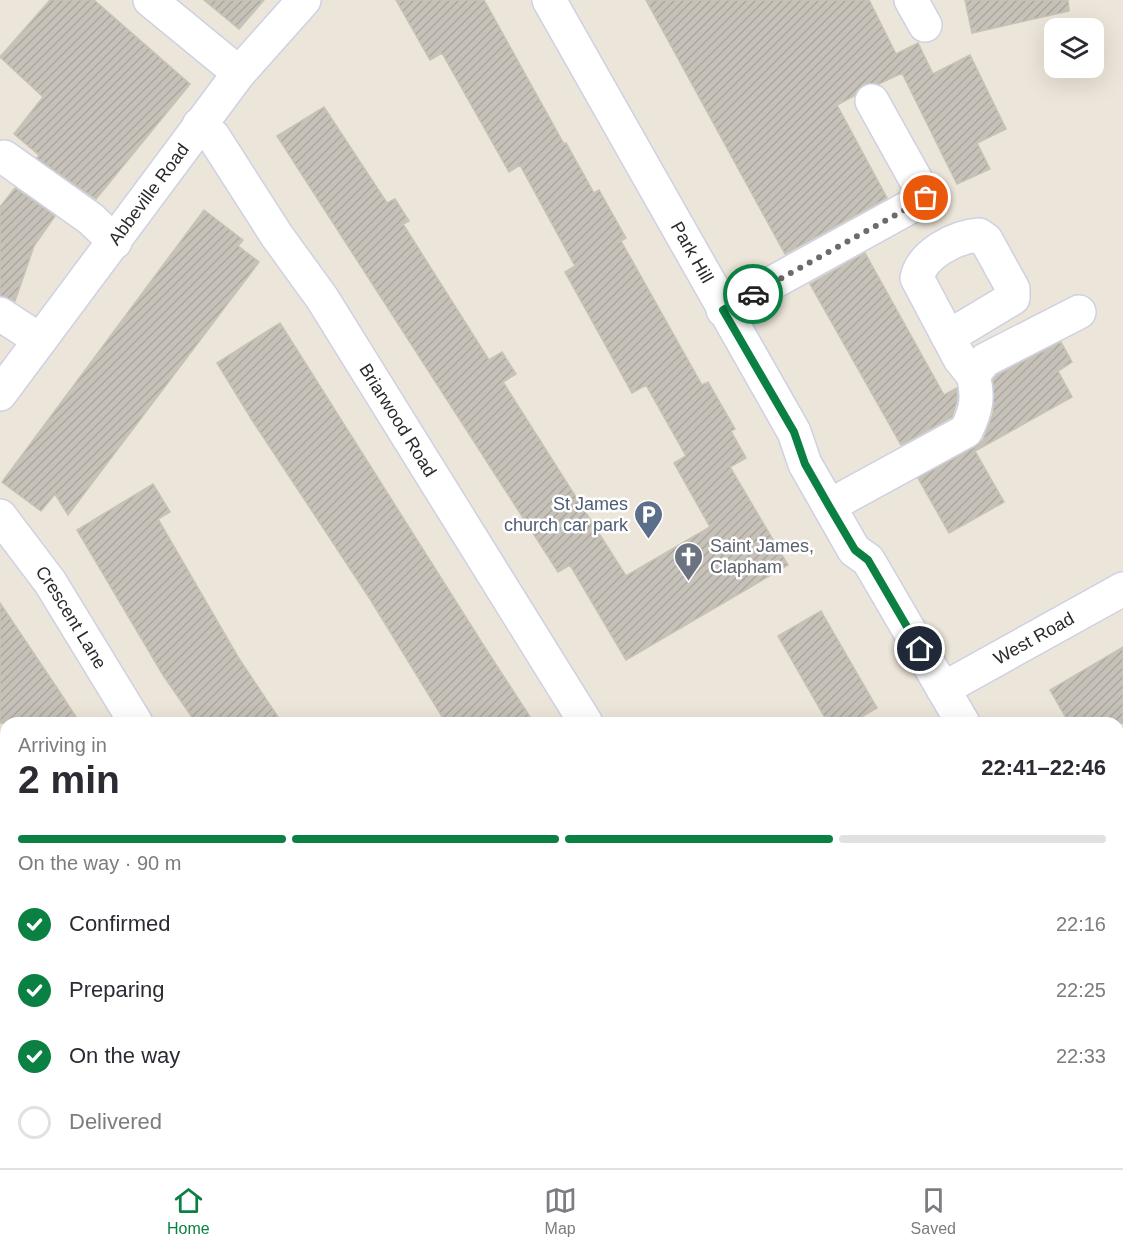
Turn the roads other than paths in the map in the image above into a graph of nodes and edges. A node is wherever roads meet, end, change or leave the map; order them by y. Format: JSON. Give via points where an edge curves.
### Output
{"nodes":[{"id":1,"x":150,"y":0,"type":"edge"},
{"id":2,"x":304,"y":0,"type":"edge"},
{"id":3,"x":549,"y":0,"type":"edge"},
{"id":4,"x":239,"y":73,"type":"junction"},
{"id":5,"x":872,"y":101,"type":"dead end"},
{"id":6,"x":199,"y":125,"type":"junction"},
{"id":7,"x":0,"y":158,"type":"edge"},
{"id":8,"x":114,"y":242,"type":"junction"},
{"id":9,"x":723,"y":310,"type":"junction"},
{"id":10,"x":1079,"y":312,"type":"dead end"},
{"id":11,"x":0,"y":314,"type":"edge"},
{"id":12,"x":948,"y":337,"type":"dead end"},
{"id":13,"x":40,"y":340,"type":"junction"},
{"id":14,"x":973,"y":375,"type":"junction"},
{"id":15,"x":0,"y":394,"type":"edge"},
{"id":16,"x":829,"y":506,"type":"junction"},
{"id":17,"x":0,"y":516,"type":"edge"},
{"id":18,"x":1123,"y":589,"type":"edge"},
{"id":19,"x":943,"y":689,"type":"junction"},
{"id":20,"x":132,"y":717,"type":"edge"},
{"id":21,"x":582,"y":717,"type":"edge"},
{"id":22,"x":959,"y":717,"type":"edge"}],
"edges":[{"from":1,"to":4,"type":"street"},
{"from":2,"to":4,"type":"street","name":"Abbeville Road"},
{"from":3,"to":9,"type":"street","name":"Park Hill"},
{"from":4,"to":6,"type":"street","name":"Abbeville Road"},
{"from":5,"to":9,"type":"street","via":[[926,198]]},
{"from":6,"to":8,"type":"street","name":"Abbeville Road"},
{"from":6,"to":21,"type":"street","name":"Briarwood Road","via":[[213,136],[322,298]]},
{"from":7,"to":8,"type":"street","via":[[91,219]]},
{"from":8,"to":13,"type":"street","name":"Abbeville Road"},
{"from":9,"to":16,"type":"street","name":"Park Hill","via":[[794,432],[805,464]]},
{"from":10,"to":14,"type":"street","via":[[985,360]]},
{"from":11,"to":13,"type":"street"},
{"from":12,"to":14,"type":"street"},
{"from":13,"to":15,"type":"street","name":"Abbeville Road"},
{"from":14,"to":16,"type":"street","via":[[978,395],[966,431]]},
{"from":16,"to":19,"type":"street","name":"Park Hill","via":[[855,550],[868,560]]},
{"from":17,"to":20,"type":"street","name":"Crescent Lane","via":[[50,582]]},
{"from":18,"to":19,"type":"street","name":"West Road"},
{"from":19,"to":22,"type":"street","name":"Park Hill"}]}
